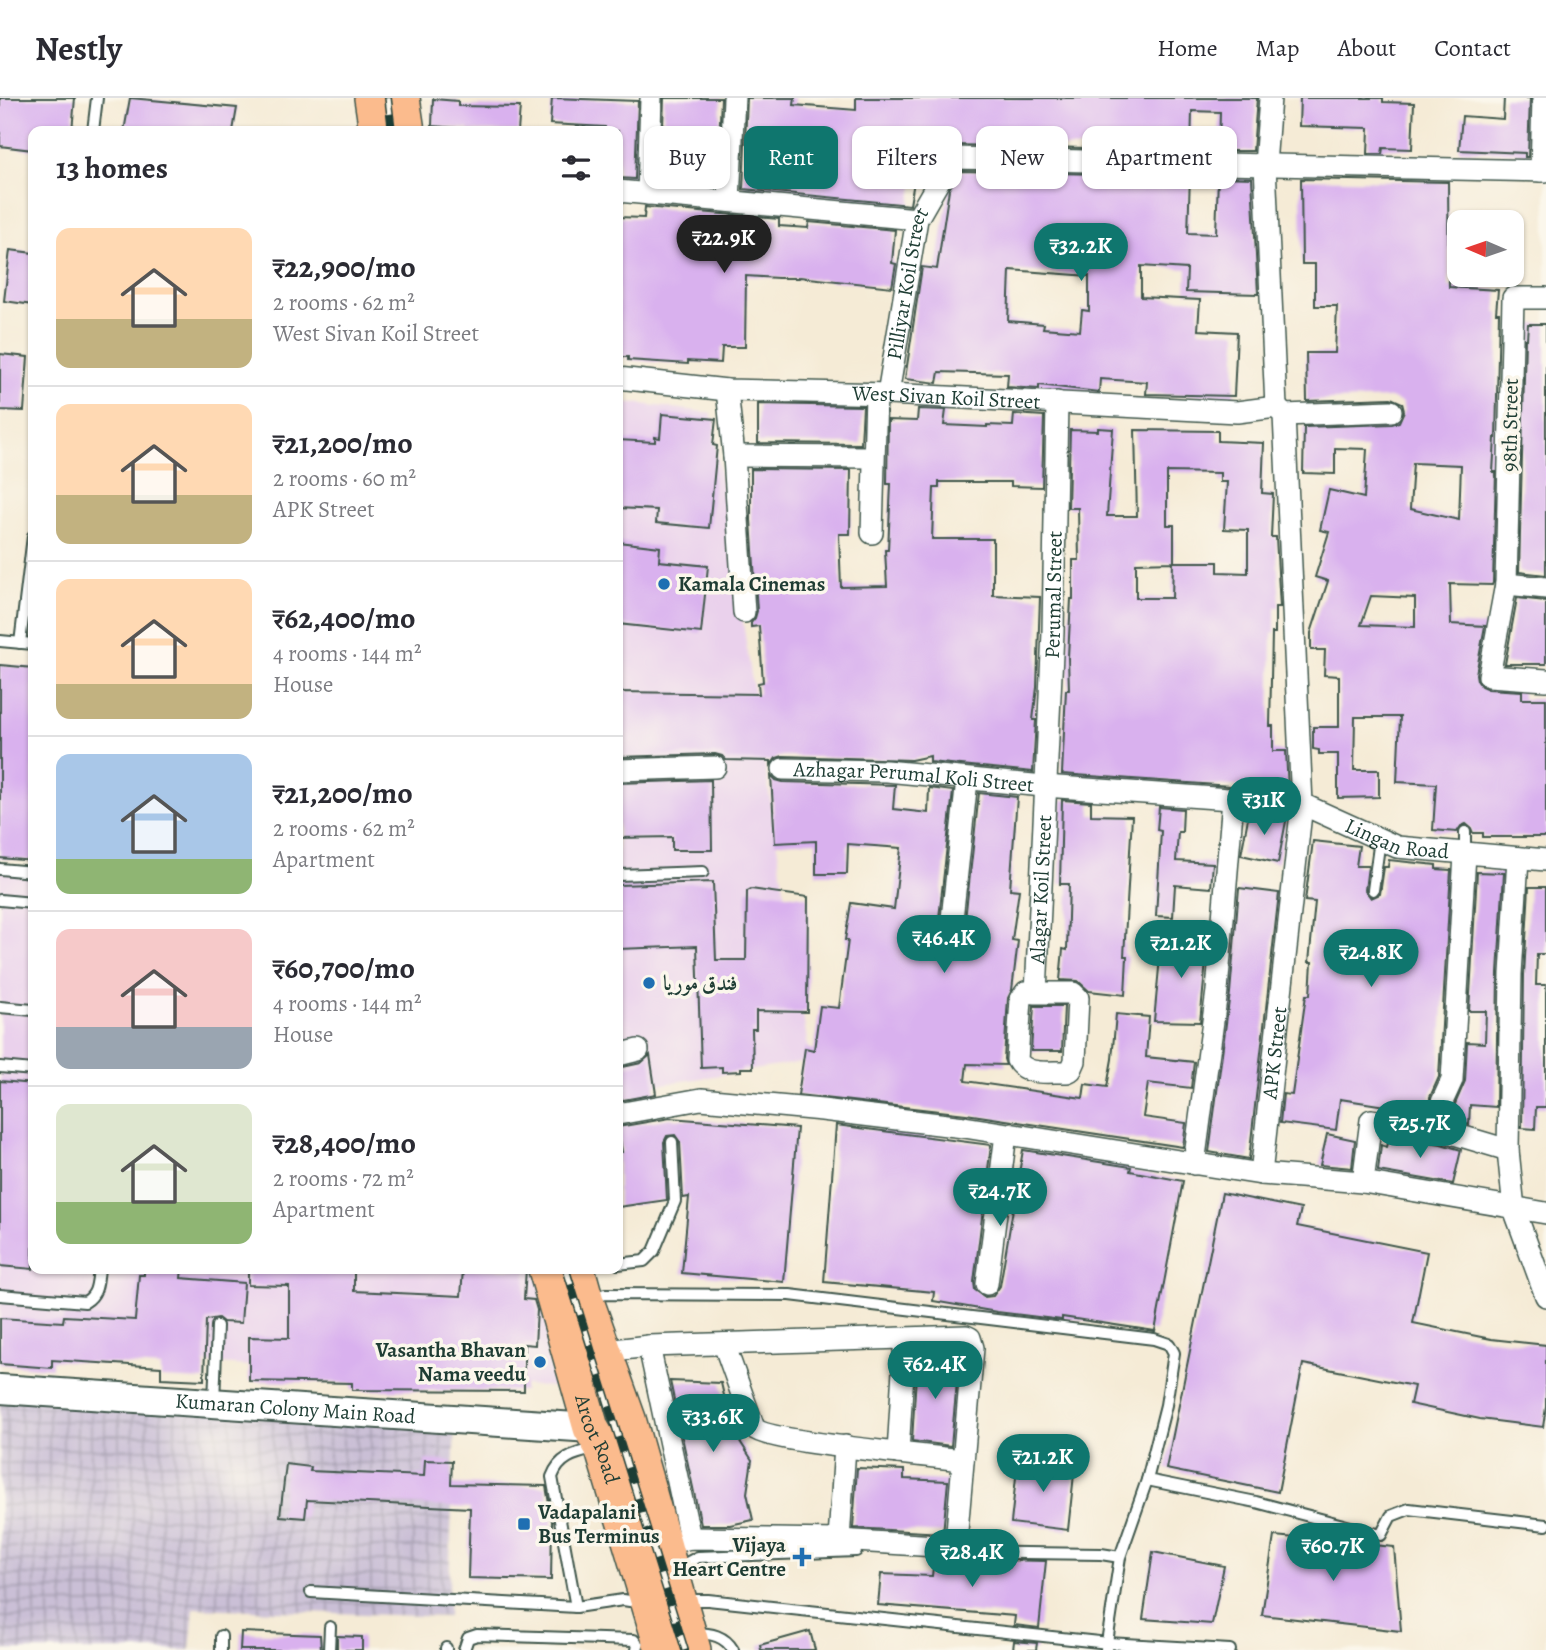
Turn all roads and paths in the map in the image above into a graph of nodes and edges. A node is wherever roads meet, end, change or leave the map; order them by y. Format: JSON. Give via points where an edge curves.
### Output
{"nodes":[{"id":1,"x":97,"y":98,"type":"edge"},
{"id":2,"x":372,"y":98,"type":"edge"},
{"id":3,"x":402,"y":98,"type":"edge"},
{"id":4,"x":651,"y":98,"type":"edge"},
{"id":5,"x":734,"y":98,"type":"edge"},
{"id":6,"x":1270,"y":98,"type":"edge"},
{"id":7,"x":1543,"y":98,"type":"edge"},
{"id":8,"x":94,"y":126,"type":"edge"},
{"id":9,"x":376,"y":126,"type":"edge"},
{"id":10,"x":406,"y":126,"type":"edge"},
{"id":11,"x":1265,"y":165,"type":"junction"},
{"id":12,"x":1544,"y":171,"type":"edge"},
{"id":13,"x":623,"y":192,"type":"edge"},
{"id":14,"x":648,"y":194,"type":"junction"},
{"id":15,"x":729,"y":201,"type":"junction"},
{"id":16,"x":917,"y":219,"type":"junction"},
{"id":17,"x":1546,"y":298,"type":"edge"},
{"id":18,"x":623,"y":379,"type":"edge"},
{"id":19,"x":727,"y":390,"type":"junction"},
{"id":20,"x":882,"y":394,"type":"junction"},
{"id":21,"x":1057,"y":402,"type":"junction"},
{"id":22,"x":1280,"y":411,"type":"junction"},
{"id":23,"x":1391,"y":411,"type":"dead end"},
{"id":24,"x":734,"y":456,"type":"junction"},
{"id":25,"x":873,"y":457,"type":"junction"},
{"id":26,"x":872,"y":533,"type":"dead end"},
{"id":27,"x":28,"y":577,"type":"edge"},
{"id":28,"x":1506,"y":584,"type":"junction"},
{"id":29,"x":1546,"y":588,"type":"edge"},
{"id":30,"x":744,"y":612,"type":"dead end"},
{"id":31,"x":0,"y":641,"type":"edge"},
{"id":32,"x":20,"y":643,"type":"junction"},
{"id":33,"x":28,"y":644,"type":"edge"},
{"id":34,"x":1546,"y":680,"type":"edge"},
{"id":35,"x":715,"y":767,"type":"dead end"},
{"id":36,"x":783,"y":769,"type":"dead end"},
{"id":37,"x":623,"y":770,"type":"edge"},
{"id":38,"x":967,"y":780,"type":"junction"},
{"id":39,"x":1044,"y":786,"type":"junction"},
{"id":40,"x":1233,"y":799,"type":"junction"},
{"id":41,"x":1302,"y":804,"type":"junction"},
{"id":42,"x":1465,"y":832,"type":"dead end"},
{"id":43,"x":1380,"y":839,"type":"junction"},
{"id":44,"x":1465,"y":854,"type":"junction"},
{"id":45,"x":1518,"y":858,"type":"junction"},
{"id":46,"x":1546,"y":860,"type":"edge"},
{"id":47,"x":0,"y":869,"type":"edge"},
{"id":48,"x":28,"y":872,"type":"edge"},
{"id":49,"x":703,"y":872,"type":"dead end"},
{"id":50,"x":623,"y":875,"type":"edge"},
{"id":51,"x":1373,"y":890,"type":"dead end"},
{"id":52,"x":0,"y":900,"type":"edge"},
{"id":53,"x":28,"y":903,"type":"edge"},
{"id":54,"x":951,"y":928,"type":"dead end"},
{"id":55,"x":1036,"y":993,"type":"dead end"},
{"id":56,"x":0,"y":1007,"type":"edge"},
{"id":57,"x":28,"y":1010,"type":"edge"},
{"id":58,"x":0,"y":1067,"type":"edge"},
{"id":59,"x":28,"y":1070,"type":"edge"},
{"id":60,"x":623,"y":1113,"type":"edge"},
{"id":61,"x":1444,"y":1131,"type":"junction"},
{"id":62,"x":1006,"y":1134,"type":"junction"},
{"id":63,"x":672,"y":1142,"type":"dead end"},
{"id":64,"x":1508,"y":1150,"type":"junction"},
{"id":65,"x":1194,"y":1164,"type":"junction"},
{"id":66,"x":1261,"y":1174,"type":"junction"},
{"id":67,"x":1363,"y":1182,"type":"junction"},
{"id":68,"x":1514,"y":1209,"type":"junction"},
{"id":69,"x":1546,"y":1213,"type":"edge"},
{"id":70,"x":623,"y":1263,"type":"edge"},
{"id":71,"x":98,"y":1274,"type":"edge"},
{"id":72,"x":575,"y":1276,"type":"edge"},
{"id":73,"x":987,"y":1284,"type":"dead end"},
{"id":74,"x":0,"y":1295,"type":"edge"},
{"id":75,"x":1546,"y":1296,"type":"edge"},
{"id":76,"x":217,"y":1326,"type":"dead end"},
{"id":77,"x":905,"y":1338,"type":"junction"},
{"id":78,"x":724,"y":1344,"type":"junction"},
{"id":79,"x":649,"y":1346,"type":"junction"},
{"id":80,"x":605,"y":1351,"type":"junction"},
{"id":81,"x":0,"y":1389,"type":"edge"},
{"id":82,"x":214,"y":1405,"type":"junction"},
{"id":83,"x":596,"y":1437,"type":"junction"},
{"id":84,"x":845,"y":1446,"type":"junction"},
{"id":85,"x":898,"y":1453,"type":"junction"},
{"id":86,"x":963,"y":1460,"type":"junction"},
{"id":87,"x":1147,"y":1480,"type":"junction"},
{"id":88,"x":1546,"y":1525,"type":"edge"},
{"id":89,"x":839,"y":1540,"type":"junction"},
{"id":90,"x":1119,"y":1557,"type":"junction"},
{"id":91,"x":661,"y":1581,"type":"junction"},
{"id":92,"x":311,"y":1591,"type":"dead end"},
{"id":93,"x":576,"y":1607,"type":"junction"},
{"id":94,"x":330,"y":1627,"type":"dead end"},
{"id":95,"x":222,"y":1636,"type":"dead end"},
{"id":96,"x":682,"y":1644,"type":"edge"},
{"id":97,"x":1107,"y":1647,"type":"edge"},
{"id":98,"x":221,"y":1650,"type":"edge"},
{"id":99,"x":329,"y":1650,"type":"edge"},
{"id":100,"x":464,"y":1650,"type":"edge"},
{"id":101,"x":638,"y":1650,"type":"edge"},
{"id":102,"x":733,"y":1650,"type":"edge"},
{"id":103,"x":1230,"y":1650,"type":"edge"}],
"edges":[{"from":1,"to":8,"type":"lane"},
{"from":2,"to":9,"type":"main road"},
{"from":3,"to":10,"type":"main road"},
{"from":4,"to":14,"type":"street"},
{"from":5,"to":15,"type":"street"},
{"from":6,"to":11,"type":"street","name":"APK Street"},
{"from":7,"to":12,"type":"street"},
{"from":11,"to":12,"type":"street"},
{"from":11,"to":16,"type":"street","name":"Pilliyar Koil Street","via":[[952,158]]},
{"from":11,"to":22,"type":"street","name":"APK Street"},
{"from":13,"to":14,"type":"street"},
{"from":14,"to":15,"type":"street"},
{"from":15,"to":16,"type":"street"},
{"from":16,"to":20,"type":"street","name":"Pilliyar Koil Street"},
{"from":17,"to":28,"type":"street","name":"98th Street","via":[[1513,298]]},
{"from":18,"to":19,"type":"street","name":"West Sivan Koil Street"},
{"from":19,"to":20,"type":"street","name":"West Sivan Koil Street"},
{"from":19,"to":24,"type":"street"},
{"from":20,"to":21,"type":"street","name":"West Sivan Koil Street"},
{"from":20,"to":25,"type":"street","name":"Pilliyar Koil Street"},
{"from":21,"to":22,"type":"street","name":"West Sivan Koil Street"},
{"from":21,"to":39,"type":"street","name":"Perumal Street","via":[[1053,632]]},
{"from":22,"to":23,"type":"street","name":"West Sivan Koil Street"},
{"from":22,"to":41,"type":"street","name":"APK Street"},
{"from":24,"to":25,"type":"street"},
{"from":24,"to":30,"type":"street"},
{"from":25,"to":26,"type":"street","name":"Pilliyar Koil Street"},
{"from":27,"to":32,"type":"lane"},
{"from":28,"to":29,"type":"street"},
{"from":28,"to":34,"type":"street","via":[[1489,676]]},
{"from":31,"to":32,"type":"lane"},
{"from":32,"to":33,"type":"lane"},
{"from":35,"to":37,"type":"street"},
{"from":36,"to":38,"type":"street","name":"Azhagar Perumal Koli Street","via":[[886,771]]},
{"from":38,"to":39,"type":"street","name":"Azhagar Perumal Koli Street"},
{"from":38,"to":54,"type":"street"},
{"from":39,"to":40,"type":"street","name":"Lingan Road"},
{"from":39,"to":55,"type":"street","name":"Alagar Koil Street"},
{"from":40,"to":41,"type":"street","name":"Lingan Road"},
{"from":40,"to":65,"type":"street","via":[[1217,991]]},
{"from":41,"to":43,"type":"street","name":"Lingan Road"},
{"from":41,"to":66,"type":"street","name":"APK Street"},
{"from":42,"to":44,"type":"lane"},
{"from":43,"to":44,"type":"street","name":"Lingan Road","via":[[1398,847]]},
{"from":43,"to":51,"type":"lane"},
{"from":44,"to":45,"type":"street","name":"Lingan Road"},
{"from":44,"to":61,"type":"street","via":[[1452,1080],[1442,1102]]},
{"from":45,"to":46,"type":"street","name":"Lingan Road"},
{"from":45,"to":64,"type":"street"},
{"from":47,"to":48,"type":"lane"},
{"from":49,"to":50,"type":"lane"},
{"from":52,"to":53,"type":"lane"},
{"from":56,"to":57,"type":"lane"},
{"from":58,"to":59,"type":"lane"},
{"from":60,"to":62,"type":"street","via":[[701,1099]]},
{"from":61,"to":64,"type":"street"},
{"from":61,"to":67,"type":"street","via":[[1371,1120]]},
{"from":62,"to":65,"type":"street"},
{"from":62,"to":73,"type":"street"},
{"from":63,"to":70,"type":"lane","via":[[674,1201],[654,1251],[643,1261]]},
{"from":64,"to":68,"type":"street"},
{"from":65,"to":66,"type":"street"},
{"from":66,"to":67,"type":"street"},
{"from":67,"to":68,"type":"street"},
{"from":68,"to":69,"type":"street"},
{"from":68,"to":75,"type":"street"},
{"from":71,"to":74,"type":"lane","via":[[97,1289],[85,1302]]},
{"from":72,"to":80,"type":"main road","name":"Arcot Road"},
{"from":72,"to":83,"type":"main road","name":"Arcot Road"},
{"from":72,"to":87,"type":"lane","via":[[605,1294],[790,1295],[1161,1341],[1174,1353]]},
{"from":76,"to":82,"type":"lane"},
{"from":77,"to":78,"type":"street"},
{"from":77,"to":85,"type":"street"},
{"from":77,"to":86,"type":"street","via":[[970,1338],[973,1348]]},
{"from":78,"to":79,"type":"street"},
{"from":78,"to":84,"type":"street","via":[[758,1432]]},
{"from":79,"to":80,"type":"street"},
{"from":79,"to":91,"type":"street"},
{"from":80,"to":91,"type":"main road","name":"Arcot Road","via":[[628,1419]]},
{"from":81,"to":82,"type":"street","name":"Kumaran Colony Main Road"},
{"from":82,"to":83,"type":"street","name":"Kumaran Colony Main Road"},
{"from":83,"to":91,"type":"main road","name":"Arcot Road"},
{"from":83,"to":93,"type":"lane","via":[[568,1456],[552,1477]]},
{"from":84,"to":85,"type":"street"},
{"from":84,"to":89,"type":"street"},
{"from":85,"to":86,"type":"street"},
{"from":86,"to":89,"type":"street","via":[[952,1547]]},
{"from":87,"to":88,"type":"lane","via":[[1256,1502],[1381,1535],[1391,1516],[1409,1508]]},
{"from":87,"to":90,"type":"lane"},
{"from":89,"to":91,"type":"street"},
{"from":90,"to":91,"type":"lane","via":[[1101,1553],[843,1551],[698,1557]]},
{"from":90,"to":97,"type":"lane"},
{"from":91,"to":93,"type":"lane"},
{"from":91,"to":96,"type":"main road","name":"Arcot Road"},
{"from":91,"to":97,"type":"lane","via":[[708,1600]]},
{"from":92,"to":93,"type":"lane"},
{"from":94,"to":99,"type":"lane"},
{"from":95,"to":98,"type":"lane"},
{"from":96,"to":102,"type":"lane","via":[[719,1636]]},
{"from":97,"to":103,"type":"lane"},
{"from":100,"to":101,"type":"lane","via":[[468,1638],[477,1635],[634,1640]]}]}
